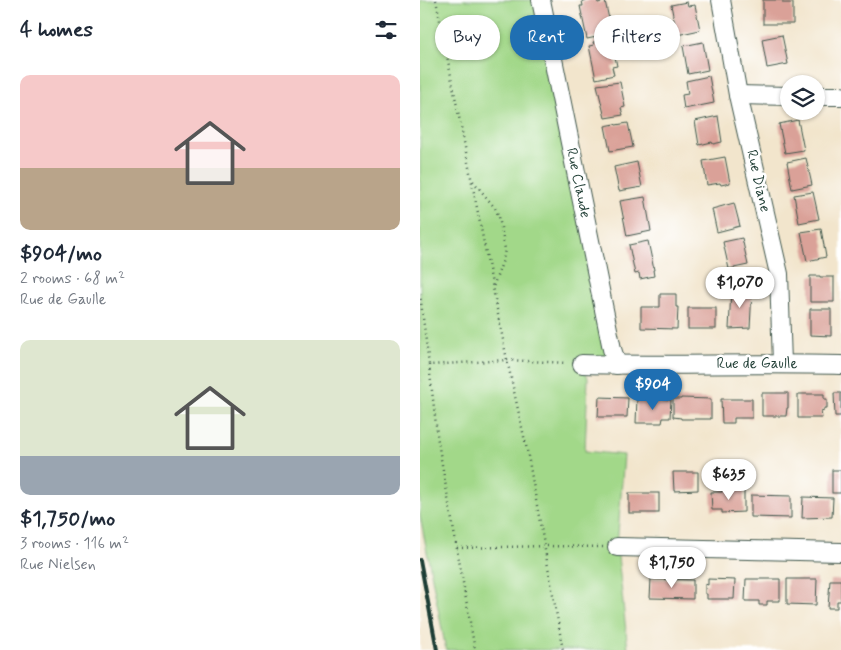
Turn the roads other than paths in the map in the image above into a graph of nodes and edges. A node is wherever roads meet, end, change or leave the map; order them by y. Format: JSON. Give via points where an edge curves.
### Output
{"nodes":[{"id":1,"x":541,"y":0,"type":"edge"},
{"id":2,"x":721,"y":0,"type":"edge"},
{"id":3,"x":738,"y":95,"type":"junction"},
{"id":4,"x":780,"y":96,"type":"edge"},
{"id":5,"x":825,"y":96,"type":"edge"},
{"id":6,"x":841,"y":96,"type":"edge"},
{"id":7,"x":582,"y":364,"type":"road end"},
{"id":8,"x":782,"y":364,"type":"junction"},
{"id":9,"x":617,"y":365,"type":"junction"},
{"id":10,"x":841,"y":365,"type":"edge"},
{"id":11,"x":617,"y":547,"type":"road end"},
{"id":12,"x":841,"y":552,"type":"edge"}],
"edges":[{"from":1,"to":9,"type":"street","name":"Rue Claude"},
{"from":2,"to":3,"type":"street","name":"Rue Diane"},
{"from":3,"to":4,"type":"street"},
{"from":3,"to":8,"type":"street","name":"Rue Diane","via":[[779,274]]},
{"from":5,"to":6,"type":"street"},
{"from":7,"to":9,"type":"street","name":"Rue de Gaulle"},
{"from":8,"to":9,"type":"street","name":"Rue de Gaulle"},
{"from":8,"to":10,"type":"street","name":"Rue de Gaulle"},
{"from":11,"to":12,"type":"street"}]}
